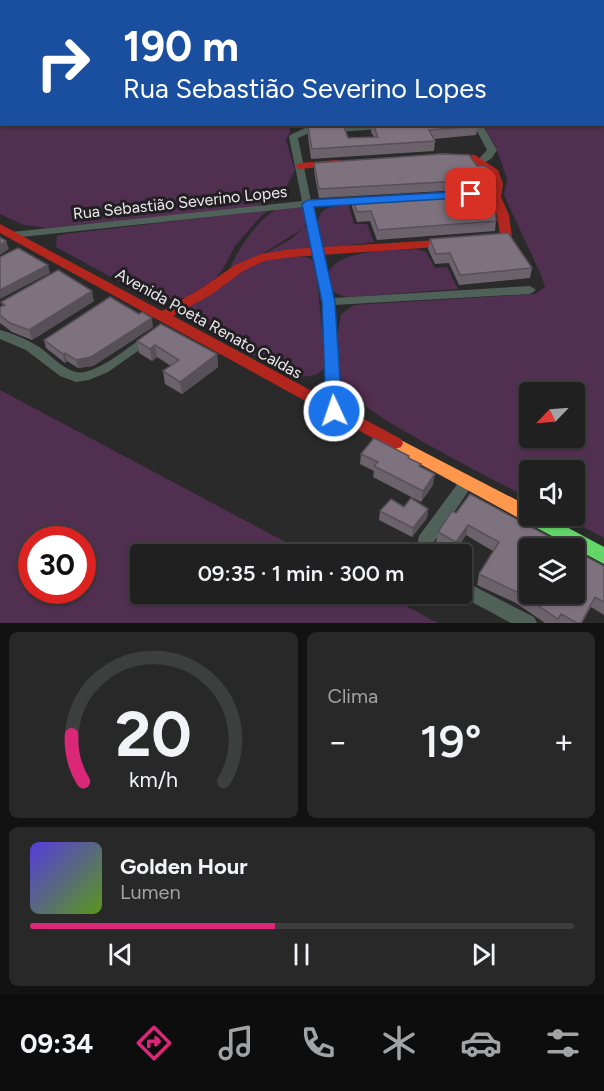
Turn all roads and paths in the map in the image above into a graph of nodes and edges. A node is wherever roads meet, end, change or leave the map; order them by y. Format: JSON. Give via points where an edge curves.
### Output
{"nodes":[{"id":1,"x":201,"y":0,"type":"edge"},
{"id":2,"x":209,"y":0,"type":"edge"},
{"id":3,"x":382,"y":126,"type":"edge"},
{"id":4,"x":478,"y":126,"type":"edge"},
{"id":5,"x":428,"y":157,"type":"edge"},
{"id":6,"x":481,"y":162,"type":"junction"},
{"id":7,"x":346,"y":163,"type":"edge"},
{"id":8,"x":300,"y":166,"type":"junction"},
{"id":9,"x":378,"y":200,"type":"edge"},
{"id":10,"x":308,"y":204,"type":"junction"},
{"id":11,"x":6,"y":232,"type":"edge"},
{"id":12,"x":318,"y":253,"type":"junction"},
{"id":13,"x":530,"y":290,"type":"dead end"},
{"id":14,"x":328,"y":302,"type":"junction"},
{"id":15,"x":164,"y":325,"type":"junction"},
{"id":16,"x":0,"y":334,"type":"edge"},
{"id":17,"x":334,"y":411,"type":"junction"},
{"id":18,"x":466,"y":483,"type":"junction"},
{"id":19,"x":519,"y":510,"type":"edge"},
{"id":20,"x":548,"y":526,"type":"edge"},
{"id":21,"x":427,"y":544,"type":"edge"},
{"id":22,"x":604,"y":556,"type":"edge"},
{"id":23,"x":472,"y":593,"type":"edge"},
{"id":24,"x":528,"y":623,"type":"edge"}],
"edges":[{"from":1,"to":2,"type":"street"},
{"from":3,"to":8,"type":"street","via":[[298,132],[293,136]]},
{"from":4,"to":6,"type":"street","via":[[492,150]]},
{"from":5,"to":6,"type":"street","via":[[463,155]]},
{"from":6,"to":12,"type":"street","via":[[496,176],[498,184],[489,193],[503,215],[506,237]]},
{"from":7,"to":8,"type":"street"},
{"from":8,"to":10,"type":"street"},
{"from":9,"to":10,"type":"street","name":"Rua Sebastião Severino Lopes"},
{"from":10,"to":11,"type":"street","name":"Rua Sebastião Severino Lopes"},
{"from":10,"to":12,"type":"street"},
{"from":11,"to":15,"type":"street","name":"Avenida Poeta Renato Caldas","via":[[25,248]]},
{"from":12,"to":14,"type":"street"},
{"from":12,"to":15,"type":"street","via":[[292,253],[252,262]]},
{"from":13,"to":14,"type":"street"},
{"from":14,"to":17,"type":"street"},
{"from":15,"to":16,"type":"street","via":[[89,376],[78,378],[38,344]]},
{"from":15,"to":17,"type":"street","name":"Avenida Poeta Renato Caldas"},
{"from":17,"to":18,"type":"street","name":"Avenida Poeta Renato Caldas"},
{"from":18,"to":19,"type":"street","name":"Avenida Poeta Renato Caldas"},
{"from":18,"to":21,"type":"street"},
{"from":20,"to":22,"type":"street","name":"Avenida Poeta Renato Caldas"},
{"from":23,"to":24,"type":"street"}]}
